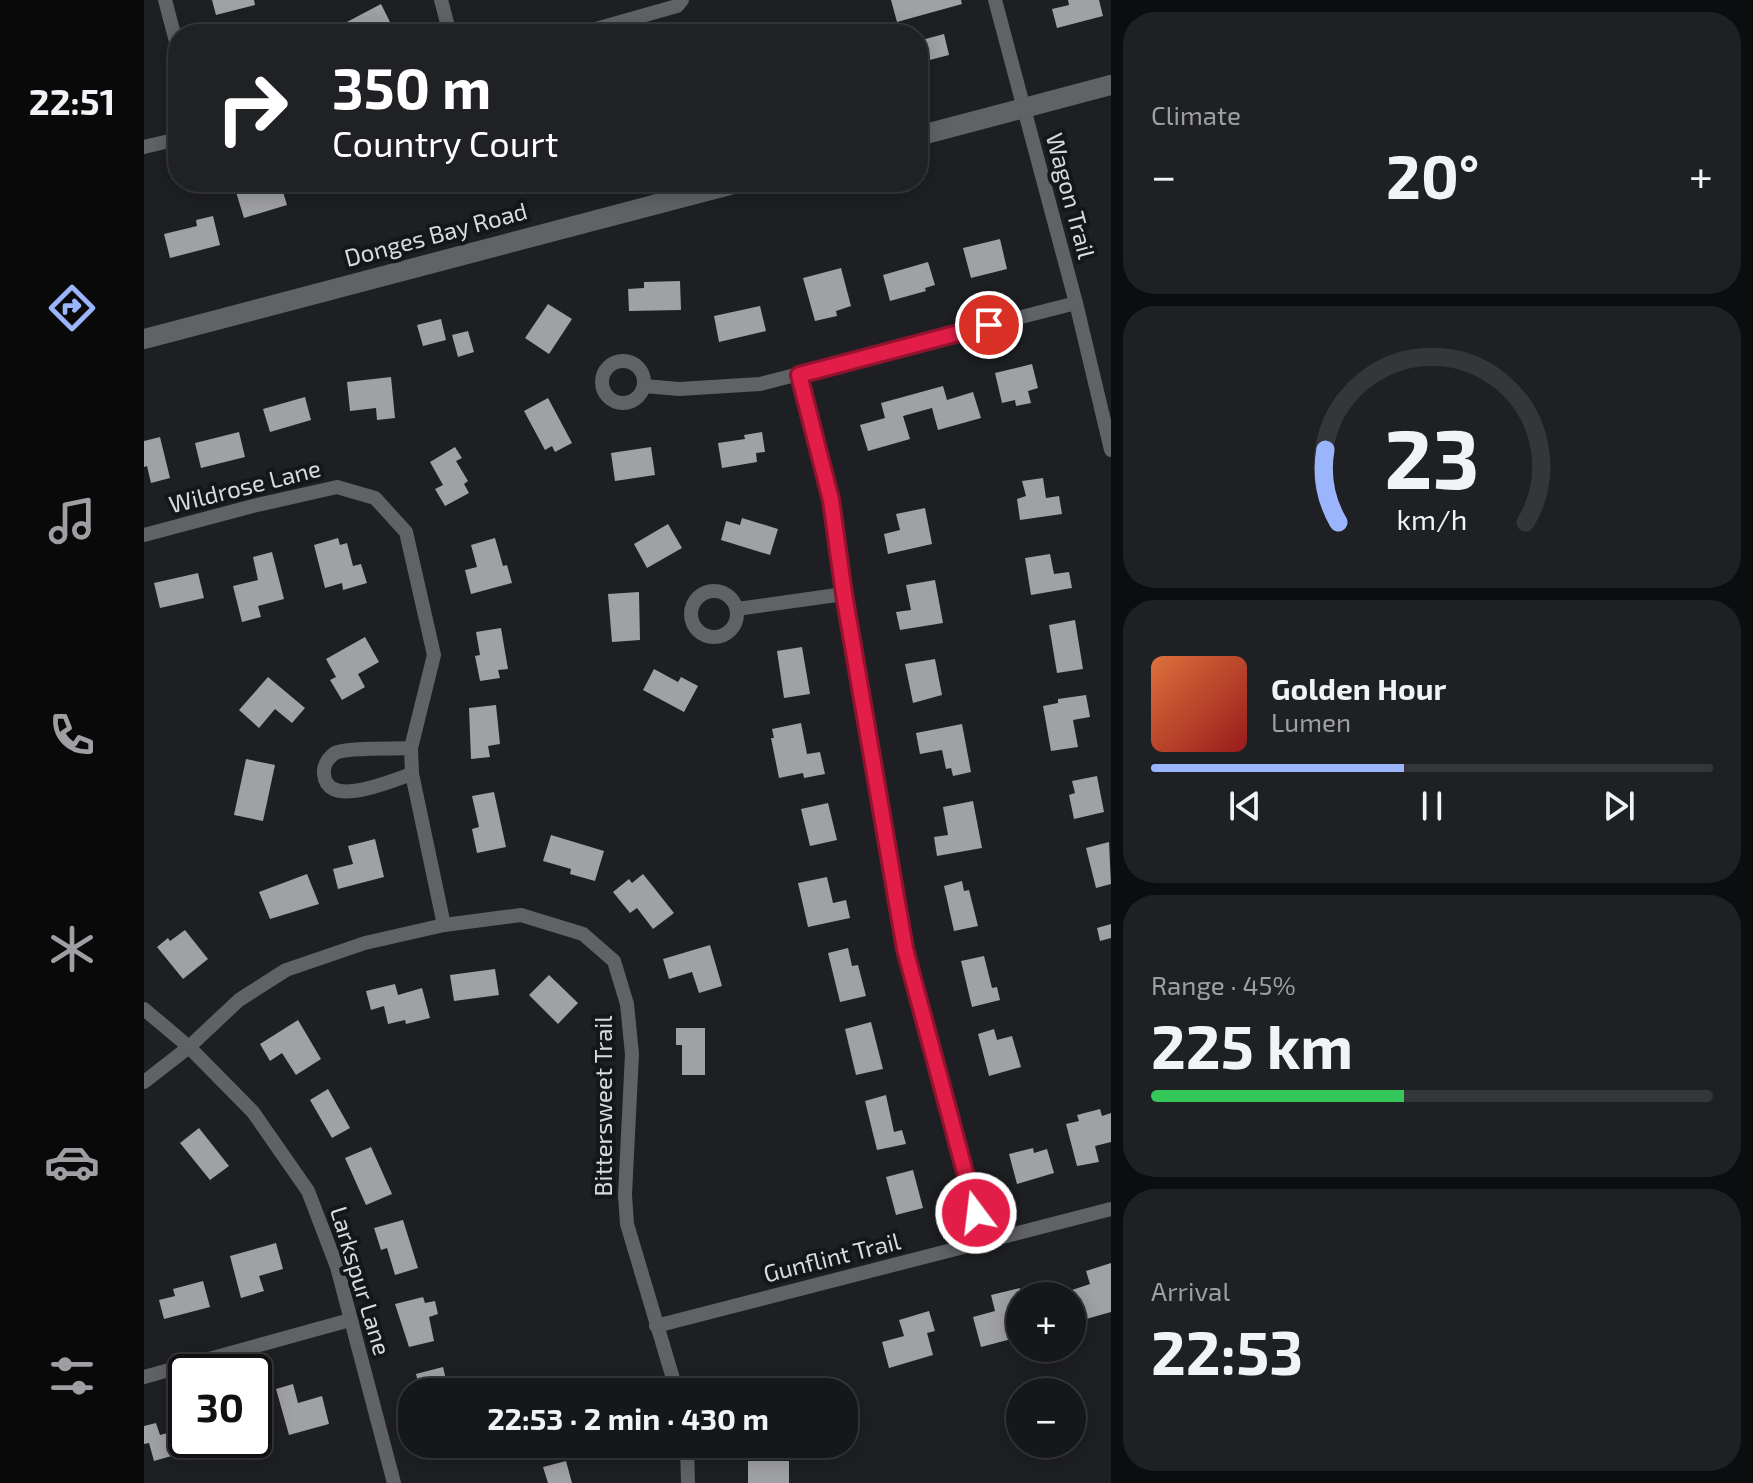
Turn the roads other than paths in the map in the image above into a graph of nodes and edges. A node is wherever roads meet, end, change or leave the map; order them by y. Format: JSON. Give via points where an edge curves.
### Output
{"nodes":[{"id":1,"x":165,"y":0,"type":"edge"},
{"id":2,"x":441,"y":0,"type":"edge"},
{"id":3,"x":682,"y":0,"type":"edge"},
{"id":4,"x":995,"y":0,"type":"edge"},
{"id":5,"x":171,"y":24,"type":"edge"},
{"id":6,"x":447,"y":24,"type":"edge"},
{"id":7,"x":613,"y":24,"type":"edge"},
{"id":8,"x":1111,"y":85,"type":"edge"},
{"id":9,"x":1024,"y":108,"type":"junction"},
{"id":10,"x":928,"y":133,"type":"edge"},
{"id":11,"x":168,"y":141,"type":"edge"},
{"id":12,"x":144,"y":147,"type":"edge"},
{"id":13,"x":703,"y":192,"type":"edge"},
{"id":14,"x":1076,"y":303,"type":"junction"},
{"id":15,"x":144,"y":339,"type":"edge"},
{"id":16,"x":799,"y":375,"type":"junction"},
{"id":17,"x":644,"y":386,"type":"dead end"},
{"id":18,"x":1111,"y":450,"type":"edge"},
{"id":19,"x":144,"y":535,"type":"edge"},
{"id":20,"x":844,"y":594,"type":"junction"},
{"id":21,"x":737,"y":609,"type":"dead end"},
{"id":22,"x":411,"y":748,"type":"junction"},
{"id":23,"x":412,"y":774,"type":"junction"},
{"id":24,"x":444,"y":925,"type":"junction"},
{"id":25,"x":144,"y":1009,"type":"edge"},
{"id":26,"x":189,"y":1047,"type":"junction"},
{"id":27,"x":144,"y":1082,"type":"edge"},
{"id":28,"x":1111,"y":1209,"type":"edge"},
{"id":29,"x":984,"y":1243,"type":"junction"},
{"id":30,"x":350,"y":1320,"type":"junction"},
{"id":31,"x":656,"y":1326,"type":"junction"},
{"id":32,"x":144,"y":1377,"type":"edge"},
{"id":33,"x":673,"y":1378,"type":"edge"},
{"id":34,"x":687,"y":1458,"type":"edge"},
{"id":35,"x":394,"y":1483,"type":"edge"},
{"id":36,"x":688,"y":1483,"type":"edge"}],
"edges":[{"from":1,"to":5,"type":"street"},
{"from":2,"to":6,"type":"street"},
{"from":3,"to":7,"type":"street","via":[[677,6]]},
{"from":4,"to":9,"type":"street","name":"Wagon Trail"},
{"from":8,"to":9,"type":"street"},
{"from":9,"to":10,"type":"street"},
{"from":9,"to":14,"type":"street","name":"Wagon Trail"},
{"from":11,"to":12,"type":"street"},
{"from":13,"to":15,"type":"street","name":"Donges Bay Road"},
{"from":14,"to":16,"type":"street"},
{"from":14,"to":18,"type":"street","name":"Wagon Trail"},
{"from":16,"to":17,"type":"street","via":[[719,388]]},
{"from":16,"to":20,"type":"street","via":[[831,500]]},
{"from":19,"to":22,"type":"street","name":"Wildrose Lane","via":[[337,487],[375,498],[406,532],[434,655]]},
{"from":20,"to":21,"type":"street"},
{"from":20,"to":29,"type":"street","via":[[905,949]]},
{"from":22,"to":23,"type":"street","name":"Wildrose Lane"},
{"from":22,"to":23,"type":"street","via":[[341,751],[329,759],[324,772],[333,790],[347,793]]},
{"from":23,"to":24,"type":"street","name":"Wildrose Lane"},
{"from":24,"to":26,"type":"street","name":"Bittersweet Trail","via":[[365,943],[286,970],[239,1000]]},
{"from":24,"to":31,"type":"street","name":"Bittersweet Trail","via":[[521,915],[583,934],[614,961],[627,1004],[632,1054],[627,1224]]},
{"from":25,"to":26,"type":"street","name":"Larkspur Lane"},
{"from":26,"to":27,"type":"street","name":"Bittersweet Trail"},
{"from":26,"to":30,"type":"street","name":"Larkspur Lane","via":[[253,1112],[308,1191],[337,1267]]},
{"from":28,"to":29,"type":"street","name":"Gunflint Trail"},
{"from":29,"to":31,"type":"street","name":"Gunflint Trail"},
{"from":30,"to":32,"type":"street"},
{"from":30,"to":35,"type":"street","name":"Larkspur Lane"},
{"from":31,"to":33,"type":"street","name":"Bittersweet Trail"},
{"from":34,"to":36,"type":"street"}]}
